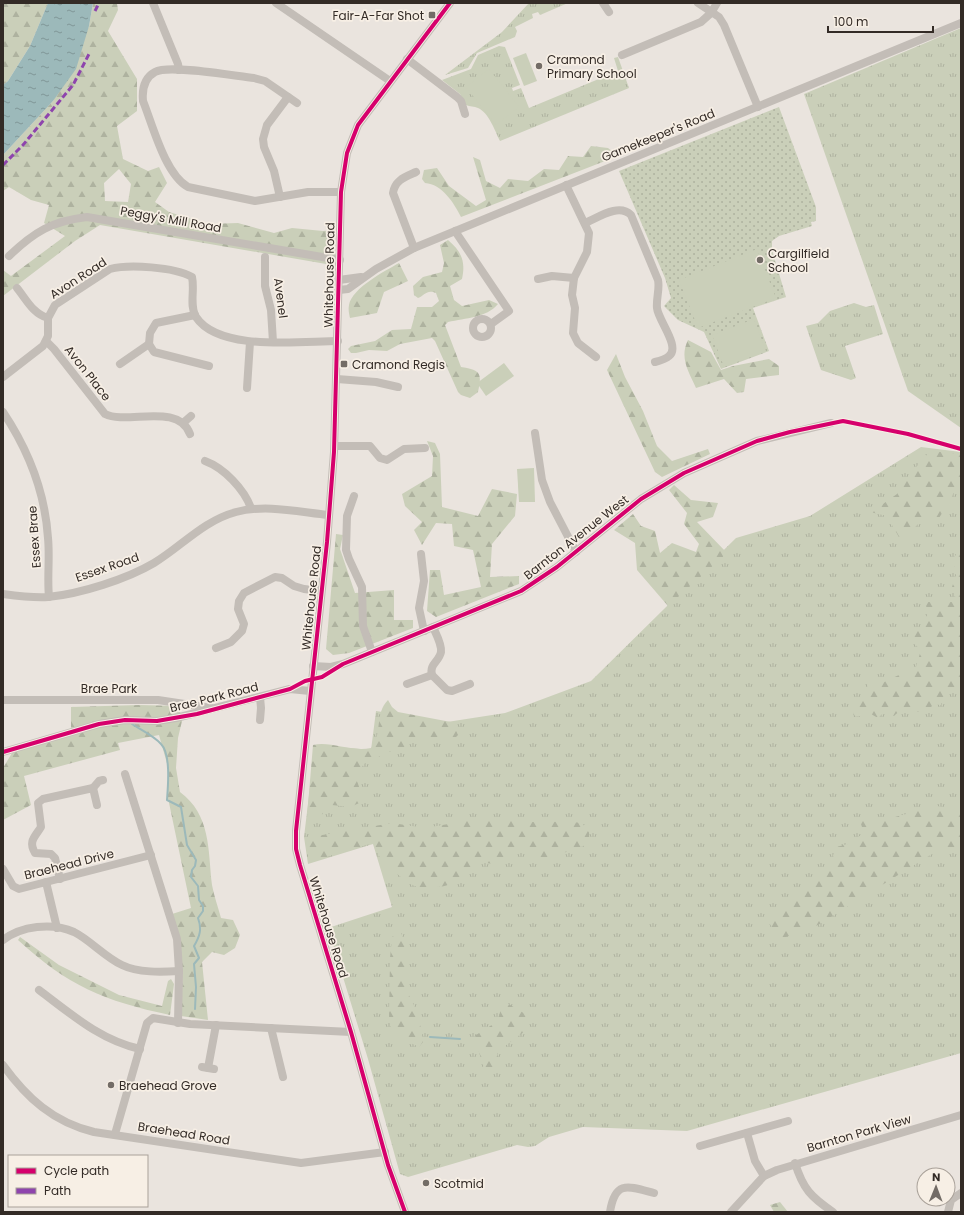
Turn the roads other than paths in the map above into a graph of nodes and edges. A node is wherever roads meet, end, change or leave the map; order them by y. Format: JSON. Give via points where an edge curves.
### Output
{"nodes":[{"id":1,"x":276,"y":3,"type":"edge"},
{"id":2,"x":450,"y":3,"type":"edge"},
{"id":3,"x":603,"y":3,"type":"edge"},
{"id":4,"x":698,"y":3,"type":"edge"},
{"id":5,"x":717,"y":3,"type":"edge"},
{"id":6,"x":152,"y":6,"type":"edge"},
{"id":7,"x":609,"y":12,"type":"dead end"},
{"id":8,"x":712,"y":13,"type":"junction"},
{"id":9,"x":961,"y":23,"type":"edge"},
{"id":10,"x":622,"y":55,"type":"dead end"},
{"id":11,"x":406,"y":59,"type":"junction"},
{"id":12,"x":178,"y":70,"type":"junction"},
{"id":13,"x":390,"y":81,"type":"junction"},
{"id":14,"x":288,"y":97,"type":"junction"},
{"id":15,"x":297,"y":102,"type":"dead end"},
{"id":16,"x":758,"y":107,"type":"junction"},
{"id":17,"x":465,"y":114,"type":"dead end"},
{"id":18,"x":416,"y":172,"type":"dead end"},
{"id":19,"x":566,"y":185,"type":"junction"},
{"id":20,"x":341,"y":192,"type":"junction"},
{"id":21,"x":280,"y":197,"type":"junction"},
{"id":22,"x":585,"y":223,"type":"junction"},
{"id":23,"x":455,"y":231,"type":"junction"},
{"id":24,"x":414,"y":248,"type":"junction"},
{"id":25,"x":8,"y":256,"type":"dead end"},
{"id":26,"x":265,"y":257,"type":"dead end"},
{"id":27,"x":340,"y":260,"type":"junction"},
{"id":28,"x":367,"y":275,"type":"junction"},
{"id":29,"x":574,"y":278,"type":"junction"},
{"id":30,"x":538,"y":279,"type":"dead end"},
{"id":31,"x":339,"y":280,"type":"junction"},
{"id":32,"x":17,"y":288,"type":"dead end"},
{"id":33,"x":339,"y":290,"type":"junction"},
{"id":34,"x":195,"y":315,"type":"junction"},
{"id":35,"x":48,"y":318,"type":"junction"},
{"id":36,"x":491,"y":324,"type":"dead end"},
{"id":37,"x":46,"y":341,"type":"junction"},
{"id":38,"x":338,"y":341,"type":"junction"},
{"id":39,"x":250,"y":342,"type":"junction"},
{"id":40,"x":273,"y":342,"type":"junction"},
{"id":41,"x":149,"y":344,"type":"junction"},
{"id":42,"x":596,"y":358,"type":"dead end"},
{"id":43,"x":655,"y":362,"type":"dead end"},
{"id":44,"x":123,"y":363,"type":"dead end"},
{"id":45,"x":206,"y":363,"type":"dead end"},
{"id":46,"x":3,"y":377,"type":"edge"},
{"id":47,"x":337,"y":379,"type":"junction"},
{"id":48,"x":398,"y":387,"type":"dead end"},
{"id":49,"x":247,"y":388,"type":"dead end"},
{"id":50,"x":3,"y":412,"type":"edge"},
{"id":51,"x":191,"y":416,"type":"dead end"},
{"id":52,"x":183,"y":423,"type":"junction"},
{"id":53,"x":831,"y":423,"type":"dead end"},
{"id":54,"x":535,"y":433,"type":"dead end"},
{"id":55,"x":190,"y":434,"type":"dead end"},
{"id":56,"x":335,"y":446,"type":"junction"},
{"id":57,"x":425,"y":448,"type":"dead end"},
{"id":58,"x":205,"y":461,"type":"dead end"},
{"id":59,"x":354,"y":496,"type":"dead end"},
{"id":60,"x":250,"y":508,"type":"junction"},
{"id":61,"x":329,"y":515,"type":"junction"},
{"id":62,"x":576,"y":552,"type":"junction"},
{"id":63,"x":420,"y":557,"type":"dead end"},
{"id":64,"x":321,"y":591,"type":"junction"},
{"id":65,"x":3,"y":594,"type":"edge"},
{"id":66,"x":49,"y":597,"type":"junction"},
{"id":67,"x":433,"y":627,"type":"junction"},
{"id":68,"x":424,"y":631,"type":"junction"},
{"id":69,"x":216,"y":648,"type":"dead end"},
{"id":70,"x":372,"y":652,"type":"junction"},
{"id":71,"x":313,"y":666,"type":"junction"},
{"id":72,"x":432,"y":675,"type":"junction"},
{"id":73,"x":407,"y":684,"type":"dead end"},
{"id":74,"x":470,"y":684,"type":"dead end"},
{"id":75,"x":310,"y":691,"type":"junction"},
{"id":76,"x":260,"y":697,"type":"junction"},
{"id":77,"x":3,"y":700,"type":"edge"},
{"id":78,"x":214,"y":708,"type":"junction"},
{"id":79,"x":260,"y":720,"type":"dead end"},
{"id":80,"x":3,"y":752,"type":"edge"},
{"id":81,"x":125,"y":774,"type":"dead end"},
{"id":82,"x":103,"y":780,"type":"dead end"},
{"id":83,"x":93,"y":788,"type":"junction"},
{"id":84,"x":97,"y":805,"type":"dead end"},
{"id":85,"x":151,"y":855,"type":"junction"},
{"id":86,"x":3,"y":869,"type":"edge"},
{"id":87,"x":60,"y":879,"type":"junction"},
{"id":88,"x":46,"y":882,"type":"junction"},
{"id":89,"x":57,"y":928,"type":"junction"},
{"id":90,"x":3,"y":940,"type":"edge"},
{"id":91,"x":179,"y":971,"type":"junction"},
{"id":92,"x":41,"y":994,"type":"dead end"},
{"id":93,"x":178,"y":1023,"type":"junction"},
{"id":94,"x":216,"y":1026,"type":"junction"},
{"id":95,"x":271,"y":1028,"type":"junction"},
{"id":96,"x":351,"y":1032,"type":"junction"},
{"id":97,"x":140,"y":1050,"type":"junction"},
{"id":98,"x":3,"y":1065,"type":"edge"},
{"id":99,"x":208,"y":1068,"type":"dead end"},
{"id":100,"x":283,"y":1077,"type":"dead end"},
{"id":101,"x":961,"y":1115,"type":"edge"},
{"id":102,"x":788,"y":1120,"type":"dead end"},
{"id":103,"x":747,"y":1133,"type":"junction"},
{"id":104,"x":115,"y":1134,"type":"junction"},
{"id":105,"x":700,"y":1146,"type":"dead end"},
{"id":106,"x":385,"y":1152,"type":"junction"},
{"id":107,"x":795,"y":1163,"type":"junction"},
{"id":108,"x":764,"y":1176,"type":"junction"},
{"id":109,"x":654,"y":1193,"type":"dead end"},
{"id":110,"x":961,"y":1193,"type":"edge"},
{"id":111,"x":404,"y":1212,"type":"edge"},
{"id":112,"x":610,"y":1212,"type":"edge"},
{"id":113,"x":731,"y":1212,"type":"edge"},
{"id":114,"x":833,"y":1212,"type":"edge"},
{"id":115,"x":948,"y":1212,"type":"edge"}],
"edges":[{"from":1,"to":13,"type":"street"},
{"from":2,"to":11,"type":"street","name":"Whitehouse Road"},
{"from":3,"to":7,"type":"street"},
{"from":4,"to":8,"type":"street"},
{"from":5,"to":8,"type":"street"},
{"from":6,"to":12,"type":"street","via":[[178,64]]},
{"from":8,"to":10,"type":"street","via":[[701,22]]},
{"from":8,"to":16,"type":"street","via":[[724,25]]},
{"from":9,"to":16,"type":"street","name":"Gamekeeper's Road"},
{"from":11,"to":13,"type":"street","name":"Whitehouse Road"},
{"from":11,"to":17,"type":"street","via":[[457,97]]},
{"from":12,"to":14,"type":"street","via":[[254,78],[265,81]]},
{"from":12,"to":21,"type":"street","via":[[164,69],[155,72],[144,84],[142,94],[175,178],[188,187],[247,200]]},
{"from":13,"to":20,"type":"street","name":"Whitehouse Road","via":[[365,113],[351,139],[343,168]]},
{"from":14,"to":15,"type":"street"},
{"from":14,"to":21,"type":"street","via":[[267,125],[264,139],[264,147]]},
{"from":16,"to":19,"type":"street","name":"Gamekeeper's Road"},
{"from":18,"to":24,"type":"street","via":[[398,181],[393,193]]},
{"from":19,"to":22,"type":"street"},
{"from":19,"to":23,"type":"street","name":"Gamekeeper's Road"},
{"from":20,"to":21,"type":"street","via":[[308,192]]},
{"from":20,"to":27,"type":"street","name":"Whitehouse Road"},
{"from":22,"to":29,"type":"street","via":[[589,242]]},
{"from":22,"to":43,"type":"street","via":[[619,209],[626,210],[631,215],[658,280],[657,308],[673,344],[673,351],[669,356]]},
{"from":23,"to":24,"type":"street","name":"Gamekeeper's Road"},
{"from":23,"to":36,"type":"street","via":[[509,312]]},
{"from":24,"to":28,"type":"street","name":"Gamekeeper's Road"},
{"from":25,"to":27,"type":"street","name":"Peggy's Mill Road","via":[[28,238],[54,223],[87,217]]},
{"from":26,"to":40,"type":"street","name":"Avenel","via":[[265,286],[271,310]]},
{"from":27,"to":31,"type":"street","name":"Whitehouse Road"},
{"from":28,"to":31,"type":"street","name":"Gamekeeper's Road","via":[[356,279]]},
{"from":28,"to":33,"type":"street","name":"Gamekeeper's Road","via":[[348,289]]},
{"from":29,"to":30,"type":"street","via":[[552,276]]},
{"from":29,"to":42,"type":"street","via":[[574,333],[578,343]]},
{"from":31,"to":33,"type":"street","name":"Whitehouse Road"},
{"from":32,"to":35,"type":"street","name":"Avon Road","via":[[34,310]]},
{"from":33,"to":38,"type":"street","name":"Whitehouse Road"},
{"from":34,"to":35,"type":"street","name":"Avon Road","via":[[192,277],[129,266],[110,269],[55,305]]},
{"from":34,"to":39,"type":"street","via":[[217,333]]},
{"from":34,"to":41,"type":"street","via":[[156,323],[150,333]]},
{"from":35,"to":37,"type":"street","name":"Avon Road"},
{"from":37,"to":46,"type":"street"},
{"from":37,"to":52,"type":"street","name":"Avon Place","via":[[105,414],[112,418],[170,418]]},
{"from":38,"to":40,"type":"street"},
{"from":38,"to":47,"type":"street","name":"Whitehouse Road"},
{"from":39,"to":40,"type":"street"},
{"from":39,"to":49,"type":"street"},
{"from":41,"to":44,"type":"street"},
{"from":41,"to":45,"type":"street","via":[[154,352]]},
{"from":47,"to":48,"type":"street","via":[[386,381]]},
{"from":47,"to":56,"type":"street","name":"Whitehouse Road"},
{"from":50,"to":66,"type":"street","name":"Essex Brae","via":[[28,455],[43,500],[48,540]]},
{"from":51,"to":52,"type":"street"},
{"from":52,"to":55,"type":"street"},
{"from":53,"to":62,"type":"street","name":"Barnton Avenue West","via":[[757,441],[684,473],[641,499]]},
{"from":54,"to":62,"type":"street","via":[[542,480],[550,502]]},
{"from":56,"to":57,"type":"street","via":[[370,446],[380,458],[387,460],[404,446]]},
{"from":56,"to":61,"type":"street","name":"Whitehouse Road"},
{"from":58,"to":60,"type":"street","via":[[234,482]]},
{"from":59,"to":70,"type":"street","via":[[347,516],[346,550],[362,587],[362,626]]},
{"from":60,"to":61,"type":"street","name":"Essex Road"},
{"from":60,"to":66,"type":"street","name":"Essex Road","via":[[223,516],[202,527],[155,562],[129,575]]},
{"from":61,"to":64,"type":"street","name":"Whitehouse Road"},
{"from":62,"to":67,"type":"street","name":"Barnton Avenue West","via":[[521,591]]},
{"from":63,"to":68,"type":"street","via":[[424,589],[419,608]]},
{"from":64,"to":69,"type":"street","via":[[299,588],[282,578],[275,577],[244,593],[238,609],[244,624],[242,631],[231,642]]},
{"from":64,"to":71,"type":"street","name":"Whitehouse Road"},
{"from":65,"to":66,"type":"street","name":"Essex Road","via":[[33,598]]},
{"from":67,"to":68,"type":"street","name":"Barnton Avenue West"},
{"from":67,"to":72,"type":"street","via":[[441,652],[432,666]]},
{"from":68,"to":70,"type":"street","name":"Barnton Avenue West"},
{"from":70,"to":71,"type":"street","name":"Barnton Avenue West","via":[[336,666]]},
{"from":71,"to":75,"type":"street","name":"Whitehouse Road"},
{"from":72,"to":73,"type":"street"},
{"from":72,"to":74,"type":"street","via":[[447,690],[452,691]]},
{"from":75,"to":76,"type":"street","name":"Brae Park Road","via":[[293,689]]},
{"from":75,"to":96,"type":"street","name":"Whitehouse Road","via":[[296,819],[296,849]]},
{"from":76,"to":78,"type":"street","name":"Brae Park Road"},
{"from":76,"to":79,"type":"street"},
{"from":77,"to":78,"type":"street","name":"Brae Park","via":[[158,700]]},
{"from":78,"to":80,"type":"street","name":"Brae Park Road","via":[[156,721],[125,720],[99,724]]},
{"from":81,"to":85,"type":"street"},
{"from":82,"to":83,"type":"street"},
{"from":83,"to":84,"type":"street"},
{"from":83,"to":87,"type":"street","via":[[42,799],[38,803],[41,827],[33,836],[32,848],[35,853],[51,854],[55,858]]},
{"from":85,"to":87,"type":"street","name":"Braehead Drive"},
{"from":85,"to":91,"type":"street","via":[[177,939]]},
{"from":86,"to":88,"type":"street","name":"Braehead Drive","via":[[10,883],[16,888]]},
{"from":87,"to":88,"type":"street","name":"Braehead Drive"},
{"from":88,"to":89,"type":"street"},
{"from":89,"to":90,"type":"street","via":[[23,929]]},
{"from":89,"to":91,"type":"street","via":[[73,932],[121,965],[135,970]]},
{"from":91,"to":93,"type":"street"},
{"from":92,"to":97,"type":"street","via":[[92,1030]]},
{"from":93,"to":94,"type":"street"},
{"from":93,"to":97,"type":"street","via":[[156,1017],[150,1019],[146,1023]]},
{"from":94,"to":95,"type":"street"},
{"from":94,"to":99,"type":"street"},
{"from":95,"to":96,"type":"street"},
{"from":95,"to":100,"type":"street"},
{"from":96,"to":106,"type":"street","name":"Whitehouse Road"},
{"from":97,"to":104,"type":"street"},
{"from":98,"to":104,"type":"street","name":"Braehead Road","via":[[24,1091],[56,1118],[80,1128]]},
{"from":101,"to":107,"type":"street","name":"Barnton Park View"},
{"from":102,"to":103,"type":"street"},
{"from":103,"to":105,"type":"street"},
{"from":103,"to":108,"type":"street","via":[[755,1161]]},
{"from":104,"to":106,"type":"street","name":"Braehead Road","via":[[301,1163]]},
{"from":106,"to":111,"type":"street","name":"Whitehouse Road"},
{"from":107,"to":108,"type":"street","name":"Barnton Park View"},
{"from":107,"to":114,"type":"street","via":[[807,1192]]},
{"from":108,"to":113,"type":"street","name":"Barnton Park View"},
{"from":109,"to":112,"type":"street","via":[[630,1186],[622,1188],[613,1196]]},
{"from":110,"to":115,"type":"street","via":[[951,1200]]}]}
